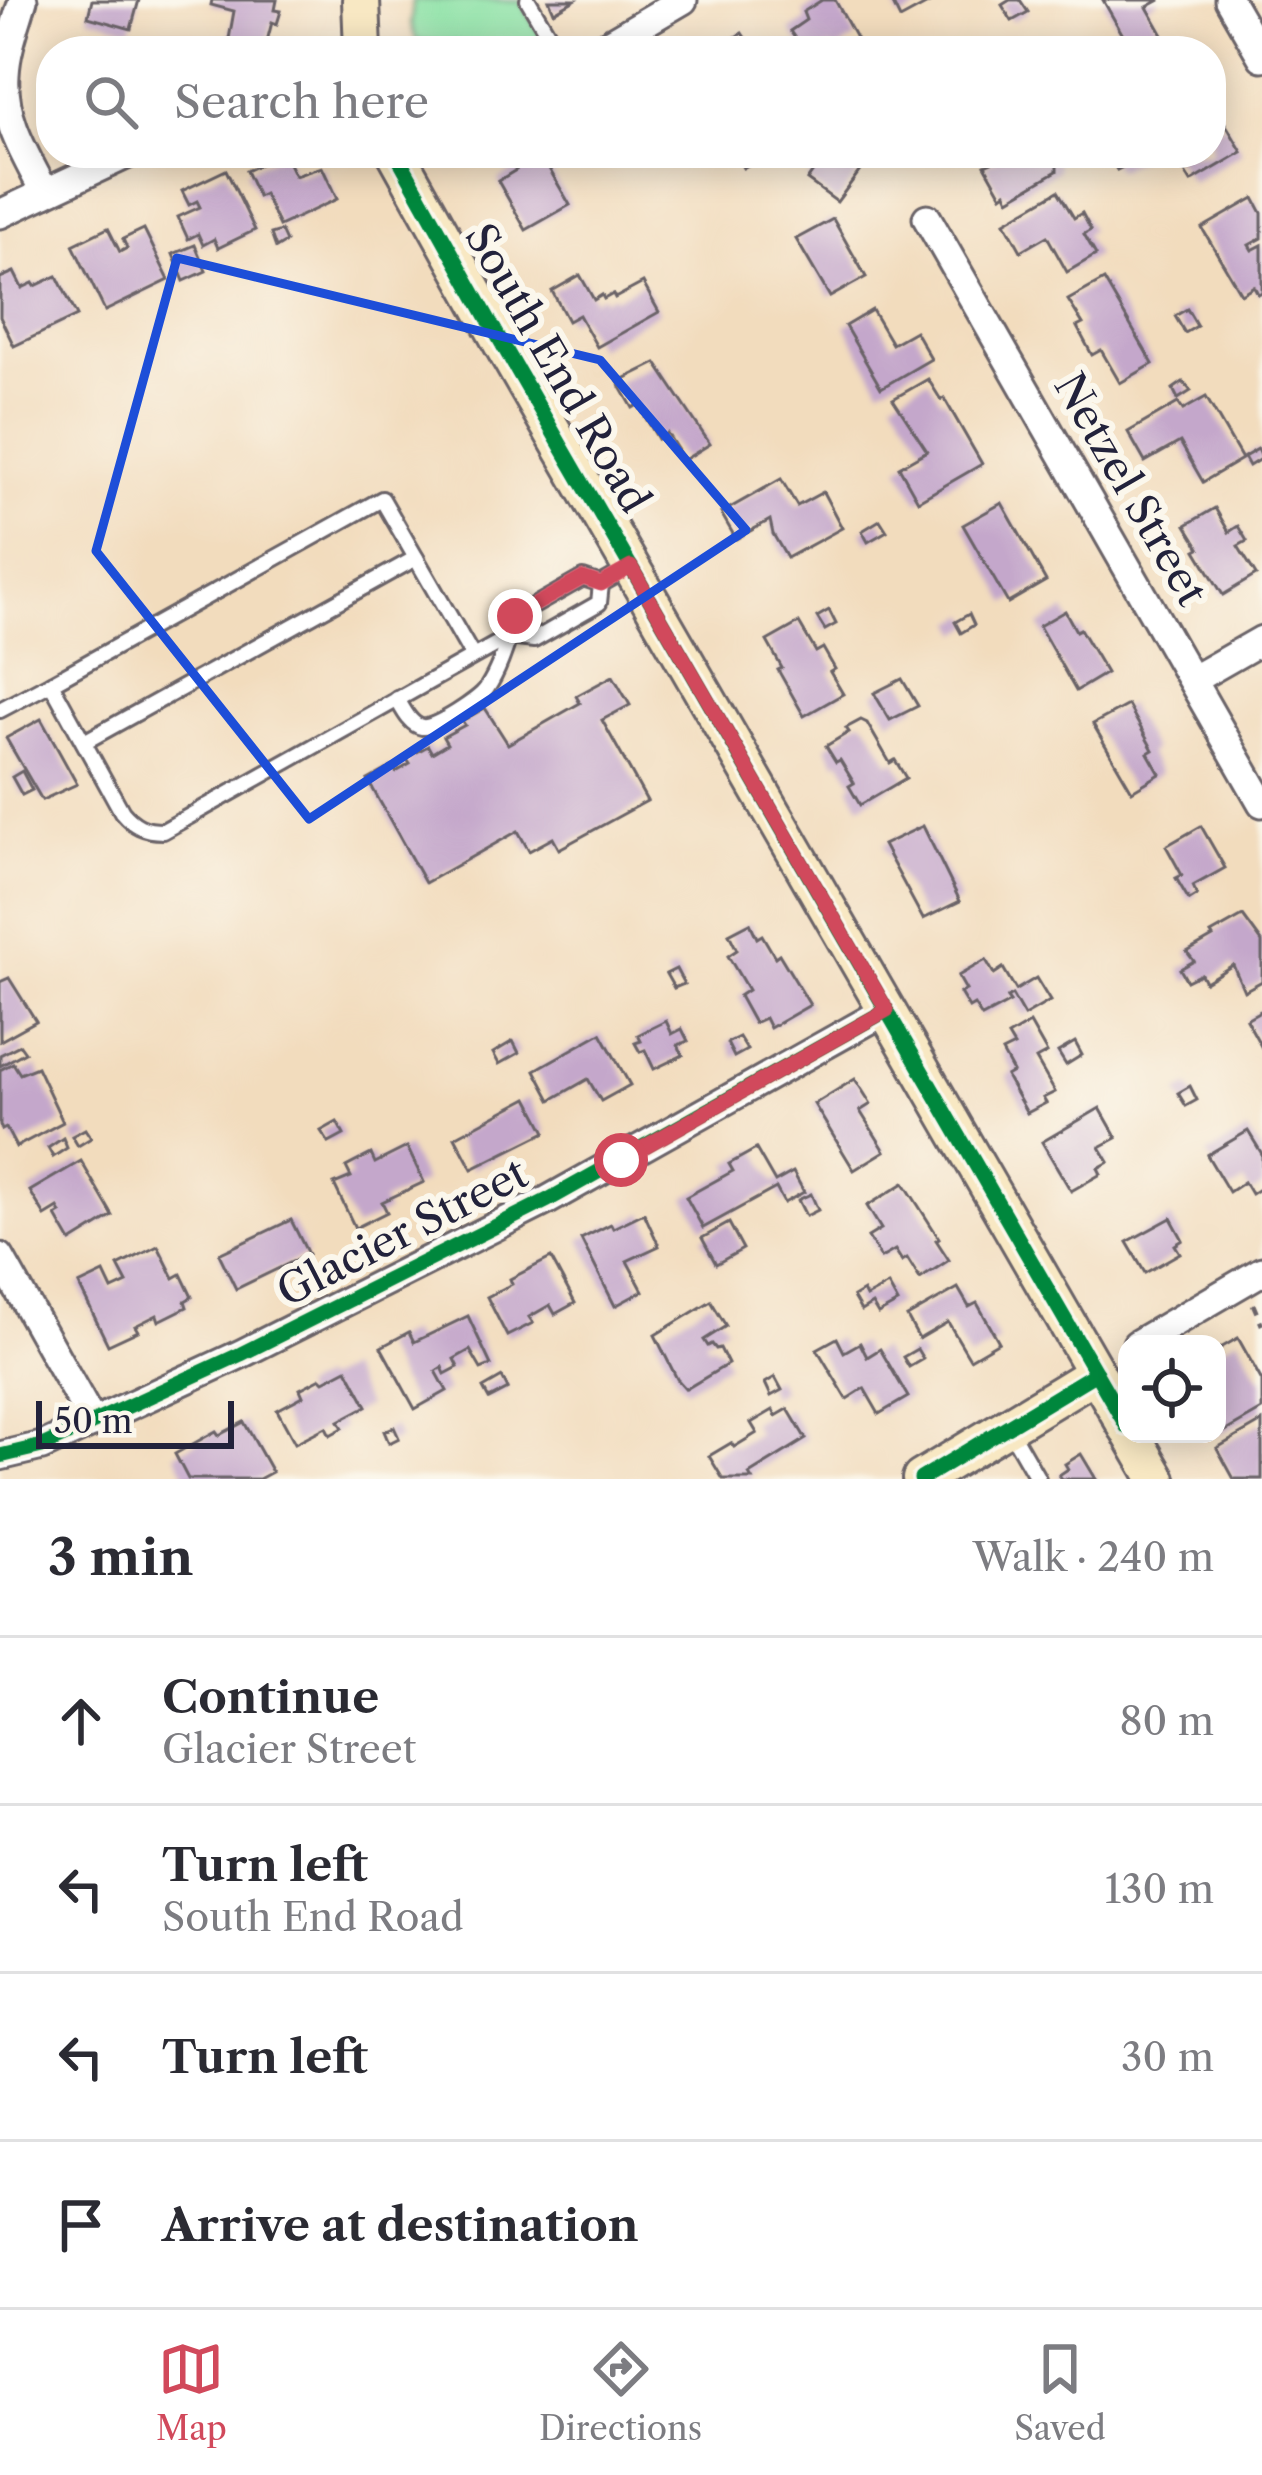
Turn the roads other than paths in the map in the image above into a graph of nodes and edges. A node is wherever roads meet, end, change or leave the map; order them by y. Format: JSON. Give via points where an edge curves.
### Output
{"nodes":[{"id":1,"x":23,"y":0,"type":"edge"},
{"id":2,"x":361,"y":0,"type":"edge"},
{"id":3,"x":528,"y":0,"type":"edge"},
{"id":4,"x":682,"y":0,"type":"edge"},
{"id":5,"x":1229,"y":0,"type":"edge"},
{"id":6,"x":362,"y":36,"type":"edge"},
{"id":7,"x":549,"y":36,"type":"edge"},
{"id":8,"x":621,"y":36,"type":"edge"},
{"id":9,"x":1262,"y":57,"type":"edge"},
{"id":10,"x":98,"y":168,"type":"edge"},
{"id":11,"x":404,"y":168,"type":"edge"},
{"id":12,"x":45,"y":193,"type":"junction"},
{"id":13,"x":0,"y":214,"type":"edge"},
{"id":14,"x":927,"y":218,"type":"dead end"},
{"id":15,"x":416,"y":558,"type":"junction"},
{"id":16,"x":616,"y":575,"type":"junction"},
{"id":17,"x":509,"y":637,"type":"junction"},
{"id":18,"x":1262,"y":640,"type":"edge"},
{"id":19,"x":473,"y":657,"type":"junction"},
{"id":20,"x":1192,"y":680,"type":"junction"},
{"id":21,"x":51,"y":683,"type":"junction"},
{"id":22,"x":397,"y":699,"type":"junction"},
{"id":23,"x":0,"y":710,"type":"edge"},
{"id":24,"x":84,"y":742,"type":"junction"},
{"id":25,"x":1262,"y":803,"type":"edge"},
{"id":26,"x":887,"y":1010,"type":"junction"},
{"id":27,"x":0,"y":1257,"type":"edge"},
{"id":28,"x":1262,"y":1271,"type":"edge"},
{"id":29,"x":1153,"y":1335,"type":"edge"},
{"id":30,"x":1118,"y":1357,"type":"edge"},
{"id":31,"x":1096,"y":1373,"type":"junction"},
{"id":32,"x":1118,"y":1412,"type":"edge"},
{"id":33,"x":93,"y":1423,"type":"junction"},
{"id":34,"x":1008,"y":1427,"type":"junction"},
{"id":35,"x":1136,"y":1443,"type":"edge"},
{"id":36,"x":0,"y":1456,"type":"edge"},
{"id":37,"x":921,"y":1479,"type":"edge"},
{"id":38,"x":1038,"y":1479,"type":"edge"},
{"id":39,"x":1157,"y":1479,"type":"edge"}],
"edges":[{"from":1,"to":12,"type":"street","via":[[4,73],[6,110]]},
{"from":2,"to":6,"type":"main road"},
{"from":3,"to":7,"type":"lane"},
{"from":4,"to":8,"type":"street"},
{"from":5,"to":9,"type":"street"},
{"from":10,"to":12,"type":"street"},
{"from":11,"to":16,"type":"main road","name":"South End Road"},
{"from":12,"to":13,"type":"street"},
{"from":14,"to":20,"type":"street","name":"Netzel Street"},
{"from":15,"to":19,"type":"lane"},
{"from":15,"to":21,"type":"lane","via":[[382,499]]},
{"from":15,"to":24,"type":"lane"},
{"from":16,"to":17,"type":"lane","via":[[599,603],[534,640]]},
{"from":16,"to":17,"type":"lane","via":[[583,578],[515,616]]},
{"from":16,"to":26,"type":"main road","name":"South End Road"},
{"from":17,"to":19,"type":"lane"},
{"from":17,"to":22,"type":"lane","via":[[487,689],[429,727],[410,720]]},
{"from":18,"to":20,"type":"street"},
{"from":19,"to":22,"type":"lane"},
{"from":20,"to":25,"type":"street","name":"Netzel Street"},
{"from":21,"to":23,"type":"lane"},
{"from":21,"to":24,"type":"lane"},
{"from":22,"to":24,"type":"lane","via":[[163,831],[132,824]]},
{"from":26,"to":31,"type":"main road","name":"South End Road"},
{"from":26,"to":33,"type":"street","name":"Glacier Street","via":[[548,1200]]},
{"from":27,"to":33,"type":"street"},
{"from":28,"to":29,"type":"street"},
{"from":30,"to":31,"type":"street"},
{"from":31,"to":32,"type":"main road","name":"South End Road"},
{"from":31,"to":34,"type":"main road"},
{"from":33,"to":36,"type":"street","name":"Glacier Street"},
{"from":34,"to":37,"type":"main road"},
{"from":34,"to":38,"type":"lane"},
{"from":35,"to":39,"type":"main road","name":"South End Road"}]}
